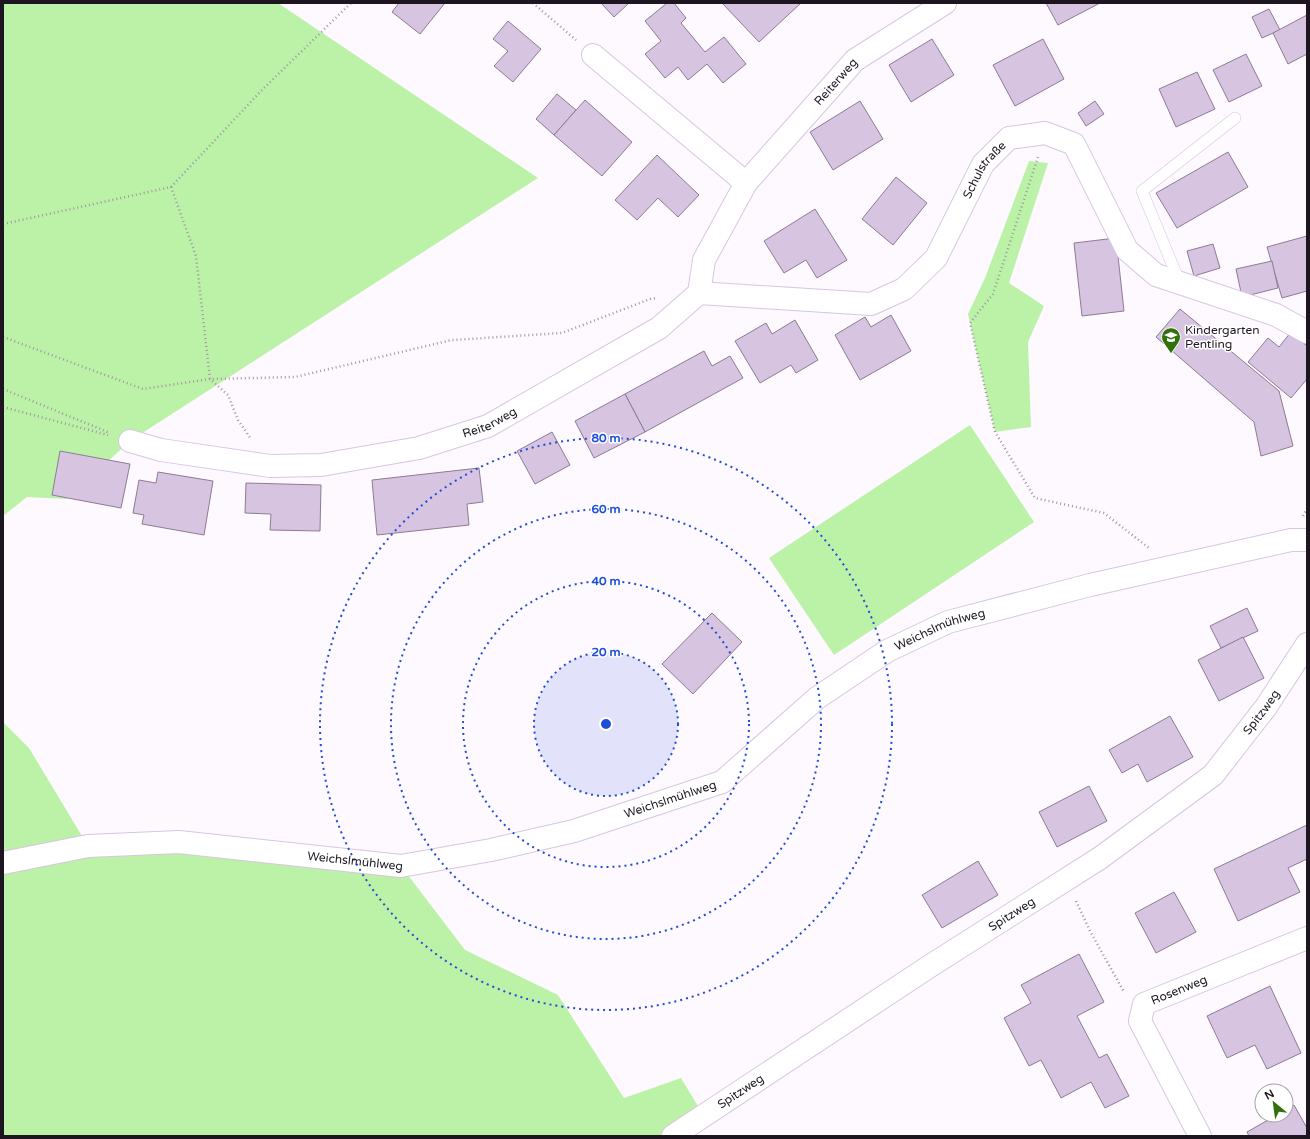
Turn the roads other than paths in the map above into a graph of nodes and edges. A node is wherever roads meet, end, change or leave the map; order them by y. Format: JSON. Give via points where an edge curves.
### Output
{"nodes":[{"id":1,"x":945,"y":3,"type":"edge"},
{"id":2,"x":593,"y":55,"type":"road end"},
{"id":3,"x":1235,"y":118,"type":"dead end"},
{"id":4,"x":746,"y":183,"type":"junction"},
{"id":5,"x":1180,"y":283,"type":"junction"},
{"id":6,"x":699,"y":293,"type":"junction"},
{"id":7,"x":1307,"y":332,"type":"edge"},
{"id":8,"x":130,"y":441,"type":"road end"},
{"id":9,"x":1307,"y":540,"type":"edge"},
{"id":10,"x":1307,"y":644,"type":"edge"},
{"id":11,"x":3,"y":863,"type":"edge"},
{"id":12,"x":1307,"y":938,"type":"edge"},
{"id":13,"x":673,"y":1136,"type":"edge"},
{"id":14,"x":1200,"y":1136,"type":"edge"}],
"edges":[{"from":1,"to":4,"type":"street","name":"Reiterweg","via":[[855,60]]},
{"from":2,"to":4,"type":"street"},
{"from":3,"to":5,"type":"lane","via":[[1142,191]]},
{"from":4,"to":6,"type":"street","name":"Reiterweg","via":[[704,260]]},
{"from":5,"to":6,"type":"street","name":"Schulstraße","via":[[1156,275],[1127,250],[1074,144],[1045,134],[1009,138],[983,164],[936,258],[904,289],[871,304]]},
{"from":5,"to":7,"type":"street","name":"Schulstraße","via":[[1276,315]]},
{"from":6,"to":8,"type":"street","name":"Reiterweg","via":[[659,328],[488,426],[419,448],[320,465],[270,466],[160,450]]},
{"from":9,"to":11,"type":"street","name":"Weichslmühlweg","via":[[1291,540],[1172,566],[948,622],[887,651],[817,698],[722,782],[574,831],[491,850],[401,866],[179,842],[88,846]]},
{"from":10,"to":13,"type":"street","name":"Spitzweg","via":[[1266,707],[1213,775],[1100,858],[930,966]]},
{"from":12,"to":14,"type":"street","name":"Rosenweg","via":[[1144,1004],[1140,1021]]}]}
